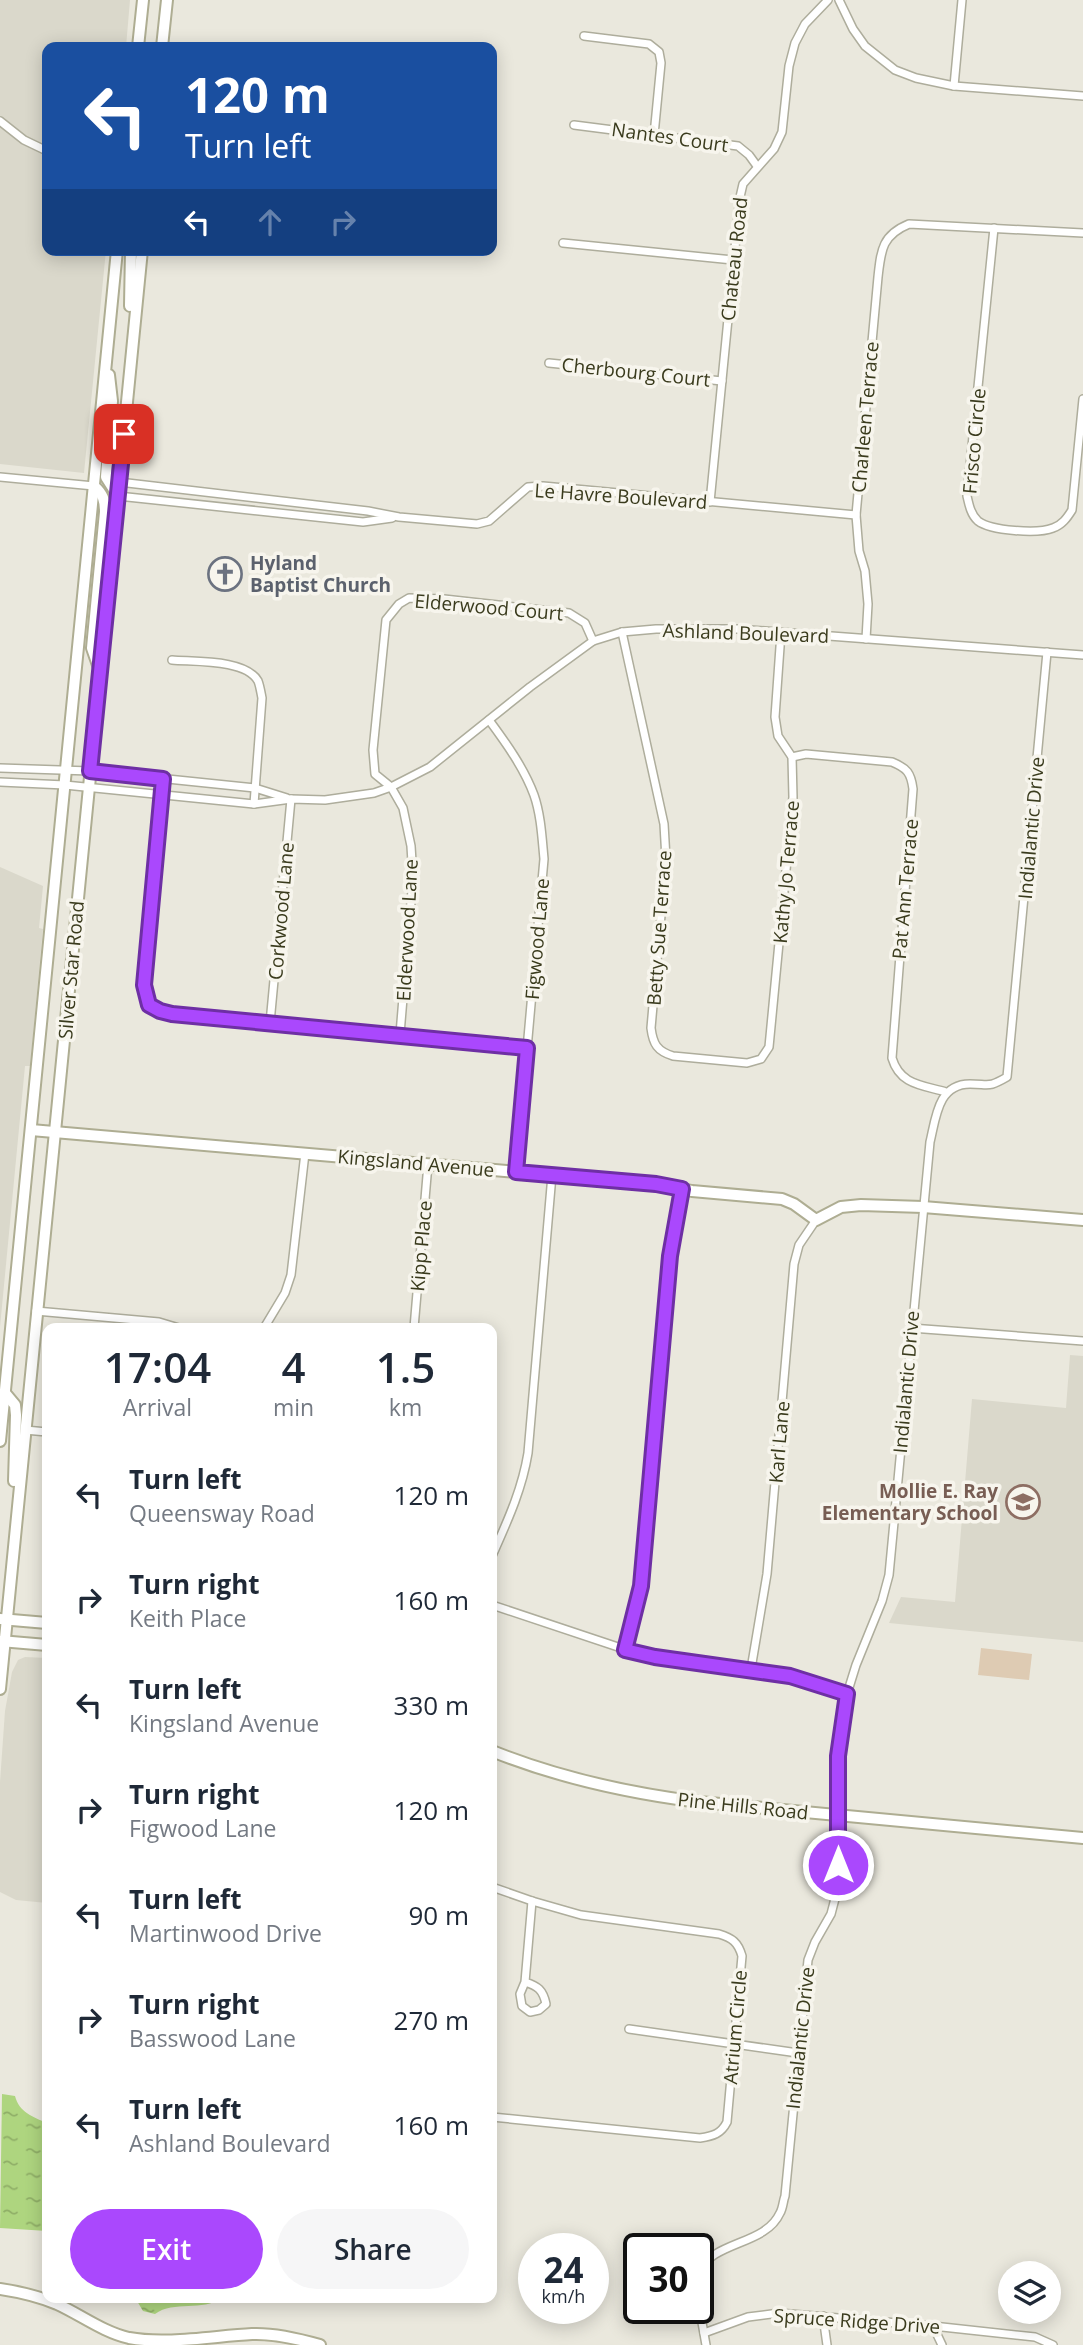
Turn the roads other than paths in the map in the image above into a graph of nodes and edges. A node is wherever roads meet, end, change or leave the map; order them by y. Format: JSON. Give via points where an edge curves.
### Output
{"nodes":[{"id":1,"x":144,"y":0,"type":"edge"},
{"id":2,"x":167,"y":0,"type":"edge"},
{"id":3,"x":828,"y":0,"type":"edge"},
{"id":4,"x":839,"y":0,"type":"edge"},
{"id":5,"x":962,"y":0,"type":"edge"},
{"id":6,"x":584,"y":36,"type":"dead end"},
{"id":7,"x":139,"y":42,"type":"edge"},
{"id":8,"x":146,"y":42,"type":"edge"},
{"id":9,"x":163,"y":42,"type":"edge"},
{"id":10,"x":954,"y":86,"type":"junction"},
{"id":11,"x":1083,"y":96,"type":"edge"},
{"id":12,"x":0,"y":121,"type":"edge"},
{"id":13,"x":574,"y":124,"type":"dead end"},
{"id":14,"x":654,"y":135,"type":"junction"},
{"id":15,"x":42,"y":148,"type":"edge"},
{"id":16,"x":757,"y":166,"type":"junction"},
{"id":17,"x":994,"y":228,"type":"junction"},
{"id":18,"x":1083,"y":233,"type":"edge"},
{"id":19,"x":563,"y":243,"type":"dead end"},
{"id":20,"x":116,"y":256,"type":"edge"},
{"id":21,"x":131,"y":256,"type":"edge"},
{"id":22,"x":141,"y":256,"type":"edge"},
{"id":23,"x":733,"y":260,"type":"junction"},
{"id":24,"x":107,"y":355,"type":"junction"},
{"id":25,"x":131,"y":362,"type":"junction"},
{"id":26,"x":549,"y":363,"type":"dead end"},
{"id":27,"x":722,"y":381,"type":"junction"},
{"id":28,"x":1083,"y":398,"type":"edge"},
{"id":29,"x":0,"y":477,"type":"edge"},
{"id":30,"x":119,"y":482,"type":"junction"},
{"id":31,"x":94,"y":486,"type":"junction"},
{"id":32,"x":118,"y":496,"type":"junction"},
{"id":33,"x":710,"y":502,"type":"junction"},
{"id":34,"x":856,"y":515,"type":"junction"},
{"id":35,"x":399,"y":517,"type":"junction"},
{"id":36,"x":622,"y":632,"type":"junction"},
{"id":37,"x":780,"y":633,"type":"junction"},
{"id":38,"x":866,"y":639,"type":"junction"},
{"id":39,"x":593,"y":641,"type":"junction"},
{"id":40,"x":1047,"y":652,"type":"junction"},
{"id":41,"x":1083,"y":655,"type":"edge"},
{"id":42,"x":172,"y":660,"type":"dead end"},
{"id":43,"x":100,"y":671,"type":"junction"},
{"id":44,"x":489,"y":720,"type":"junction"},
{"id":45,"x":792,"y":757,"type":"junction"},
{"id":46,"x":0,"y":768,"type":"edge"},
{"id":47,"x":66,"y":769,"type":"junction"},
{"id":48,"x":90,"y":771,"type":"junction"},
{"id":49,"x":163,"y":779,"type":"junction"},
{"id":50,"x":0,"y":782,"type":"edge"},
{"id":51,"x":65,"y":785,"type":"junction"},
{"id":52,"x":89,"y":788,"type":"junction"},
{"id":53,"x":255,"y":788,"type":"junction"},
{"id":54,"x":391,"y":788,"type":"junction"},
{"id":55,"x":162,"y":796,"type":"junction"},
{"id":56,"x":291,"y":799,"type":"junction"},
{"id":57,"x":254,"y":804,"type":"junction"},
{"id":58,"x":270,"y":1023,"type":"junction"},
{"id":59,"x":400,"y":1034,"type":"junction"},
{"id":60,"x":527,"y":1048,"type":"junction"},
{"id":61,"x":708,"y":1060,"type":"joint"},
{"id":62,"x":946,"y":1092,"type":"junction"},
{"id":63,"x":31,"y":1130,"type":"junction"},
{"id":64,"x":55,"y":1132,"type":"junction"},
{"id":65,"x":305,"y":1153,"type":"junction"},
{"id":66,"x":428,"y":1164,"type":"junction"},
{"id":67,"x":516,"y":1172,"type":"junction"},
{"id":68,"x":552,"y":1175,"type":"junction"},
{"id":69,"x":682,"y":1189,"type":"junction"},
{"id":70,"x":923,"y":1207,"type":"junction"},
{"id":71,"x":816,"y":1220,"type":"junction"},
{"id":72,"x":1083,"y":1220,"type":"edge"},
{"id":73,"x":37,"y":1311,"type":"junction"},
{"id":74,"x":162,"y":1323,"type":"edge"},
{"id":75,"x":267,"y":1323,"type":"edge"},
{"id":76,"x":414,"y":1323,"type":"edge"},
{"id":77,"x":911,"y":1328,"type":"junction"},
{"id":78,"x":1083,"y":1341,"type":"edge"},
{"id":79,"x":5,"y":1392,"type":"junction"},
{"id":80,"x":25,"y":1430,"type":"junction"},
{"id":81,"x":42,"y":1432,"type":"edge"},
{"id":82,"x":0,"y":1441,"type":"edge"},
{"id":83,"x":497,"y":1545,"type":"edge"},
{"id":84,"x":14,"y":1547,"type":"junction"},
{"id":85,"x":497,"y":1607,"type":"edge"},
{"id":86,"x":4,"y":1619,"type":"edge"},
{"id":87,"x":42,"y":1623,"type":"edge"},
{"id":88,"x":3,"y":1641,"type":"edge"},
{"id":89,"x":42,"y":1644,"type":"edge"},
{"id":90,"x":625,"y":1650,"type":"junction"},
{"id":91,"x":751,"y":1670,"type":"junction"},
{"id":92,"x":0,"y":1689,"type":"edge"},
{"id":93,"x":847,"y":1694,"type":"junction"},
{"id":94,"x":497,"y":1753,"type":"edge"},
{"id":95,"x":837,"y":1815,"type":"junction"},
{"id":96,"x":1083,"y":1838,"type":"edge"},
{"id":97,"x":497,"y":1889,"type":"edge"},
{"id":98,"x":532,"y":1901,"type":"junction"},
{"id":99,"x":525,"y":1982,"type":"junction"},
{"id":100,"x":629,"y":2029,"type":"dead end"},
{"id":101,"x":733,"y":2044,"type":"junction"},
{"id":102,"x":798,"y":2053,"type":"junction"},
{"id":103,"x":497,"y":2118,"type":"edge"},
{"id":104,"x":714,"y":2255,"type":"edge"},
{"id":105,"x":0,"y":2289,"type":"edge"},
{"id":106,"x":42,"y":2299,"type":"edge"},
{"id":107,"x":53,"y":2303,"type":"edge"},
{"id":108,"x":823,"y":2316,"type":"junction"},
{"id":109,"x":702,"y":2324,"type":"edge"},
{"id":110,"x":933,"y":2326,"type":"junction"},
{"id":111,"x":704,"y":2333,"type":"junction"},
{"id":112,"x":320,"y":2345,"type":"edge"},
{"id":113,"x":706,"y":2345,"type":"edge"},
{"id":114,"x":827,"y":2345,"type":"edge"},
{"id":115,"x":943,"y":2345,"type":"edge"},
{"id":116,"x":1053,"y":2345,"type":"edge"}],
"edges":[{"from":1,"to":7,"type":"main road"},
{"from":1,"to":8,"type":"main road"},
{"from":2,"to":9,"type":"main road"},
{"from":3,"to":16,"type":"street","name":"Chateau Road","via":[[805,24],[795,43],[782,132],[774,149]]},
{"from":4,"to":10,"type":"street","via":[[865,46],[895,70]]},
{"from":5,"to":10,"type":"street"},
{"from":6,"to":14,"type":"street","via":[[649,44],[659,52]]},
{"from":10,"to":11,"type":"street"},
{"from":12,"to":15,"type":"street"},
{"from":13,"to":14,"type":"street","name":"Nantes Court"},
{"from":14,"to":16,"type":"street","name":"Nantes Court","via":[[738,146]]},
{"from":16,"to":23,"type":"street","name":"Chateau Road","via":[[743,184]]},
{"from":17,"to":18,"type":"street"},
{"from":17,"to":28,"type":"street","name":"Frisco Circle","via":[[967,496],[976,520],[990,527],[1040,531],[1064,522],[1072,510]]},
{"from":17,"to":34,"type":"street","name":"Charleen Terrace","via":[[909,224],[885,241]]},
{"from":19,"to":23,"type":"street"},
{"from":20,"to":24,"type":"main road","name":"Silver Star Road"},
{"from":21,"to":25,"type":"main road"},
{"from":22,"to":25,"type":"main road","name":"Silver Star Road"},
{"from":23,"to":27,"type":"street","name":"Chateau Road"},
{"from":24,"to":31,"type":"main road","name":"Silver Star Road"},
{"from":24,"to":32,"type":"main road","via":[[112,401],[106,477]]},
{"from":25,"to":30,"type":"main road","name":"Silver Star Road"},
{"from":26,"to":27,"type":"street","name":"Cherbourg Court"},
{"from":27,"to":33,"type":"street","name":"Chateau Road"},
{"from":29,"to":31,"type":"street"},
{"from":30,"to":32,"type":"main road","name":"Silver Star Road"},
{"from":30,"to":35,"type":"street","name":"Le Havre Boulevard"},
{"from":31,"to":43,"type":"main road","via":[[102,492],[106,512],[92,648]]},
{"from":31,"to":47,"type":"main road","name":"Silver Star Road"},
{"from":32,"to":35,"type":"street","name":"Le Havre Boulevard","via":[[363,522]]},
{"from":32,"to":43,"type":"main road","name":"Silver Star Road"},
{"from":33,"to":34,"type":"street","name":"Le Havre Boulevard"},
{"from":33,"to":35,"type":"street","name":"Le Havre Boulevard","via":[[543,486],[528,487],[495,517],[477,524]]},
{"from":34,"to":38,"type":"street","name":"Charleen Terrace","via":[[868,604]]},
{"from":36,"to":37,"type":"street","name":"Ashland Boulevard","via":[[690,628]]},
{"from":36,"to":39,"type":"street","name":"Ashland Boulevard"},
{"from":36,"to":61,"type":"street","name":"Betty Sue Terrace","via":[[664,824],[666,859],[653,1042],[673,1056]]},
{"from":37,"to":38,"type":"street","name":"Ashland Boulevard"},
{"from":37,"to":45,"type":"street","name":"Kathy Jo Terrace","via":[[775,717],[778,737]]},
{"from":38,"to":40,"type":"street","name":"Ashland Boulevard"},
{"from":39,"to":44,"type":"street","name":"Ashland Boulevard"},
{"from":39,"to":54,"type":"street","name":"Elderwood Court","via":[[585,623],[569,613],[436,599],[409,598],[399,604],[386,620],[373,750],[375,774]]},
{"from":40,"to":41,"type":"street","name":"Ashland Boulevard"},
{"from":40,"to":62,"type":"street","name":"Indialantic Drive","via":[[1007,1077],[990,1087],[960,1085]]},
{"from":42,"to":53,"type":"street","via":[[235,665],[249,670],[258,681],[262,698]]},
{"from":43,"to":48,"type":"main road","name":"Silver Star Road"},
{"from":44,"to":54,"type":"street","name":"Ashland Boulevard","via":[[430,767]]},
{"from":44,"to":60,"type":"street","name":"Figwood Lane","via":[[534,794],[541,827],[544,859]]},
{"from":45,"to":61,"type":"street","name":"Kathy Jo Terrace","via":[[793,797],[769,1047],[761,1059],[747,1063]]},
{"from":45,"to":62,"type":"street","name":"Pat Ann Terrace","via":[[806,754],[892,762],[911,775],[892,1058],[895,1069],[911,1083]]},
{"from":46,"to":47,"type":"street","name":"Ashland Boulevard"},
{"from":47,"to":48,"type":"street","name":"Ashland Boulevard"},
{"from":47,"to":51,"type":"main road","name":"Silver Star Road"},
{"from":48,"to":49,"type":"street","name":"Ashland Boulevard"},
{"from":48,"to":52,"type":"main road","name":"Silver Star Road"},
{"from":49,"to":53,"type":"street","name":"Ashland Boulevard"},
{"from":49,"to":55,"type":"street"},
{"from":50,"to":51,"type":"street","name":"Ashland Boulevard"},
{"from":51,"to":52,"type":"street","name":"Ashland Boulevard"},
{"from":51,"to":63,"type":"main road","name":"Silver Star Road"},
{"from":52,"to":55,"type":"street","name":"Ashland Boulevard"},
{"from":52,"to":64,"type":"main road","name":"Silver Star Road"},
{"from":53,"to":56,"type":"street","name":"Ashland Boulevard"},
{"from":53,"to":57,"type":"street"},
{"from":54,"to":56,"type":"street","name":"Ashland Boulevard","via":[[350,798]]},
{"from":54,"to":59,"type":"street","name":"Elderwood Lane","via":[[403,808],[413,878]]},
{"from":55,"to":57,"type":"street","name":"Ashland Boulevard"},
{"from":55,"to":58,"type":"street","via":[[144,985],[149,1005],[172,1014]]},
{"from":56,"to":57,"type":"street","name":"Ashland Boulevard"},
{"from":56,"to":58,"type":"street","name":"Corkwood Lane"},
{"from":58,"to":59,"type":"street"},
{"from":59,"to":60,"type":"street"},
{"from":60,"to":67,"type":"street","name":"Figwood Lane"},
{"from":62,"to":70,"type":"street","name":"Indialantic Drive","via":[[930,1142]]},
{"from":63,"to":64,"type":"main road","name":"Kingsland Avenue"},
{"from":63,"to":79,"type":"main road","name":"Silver Star Road"},
{"from":64,"to":65,"type":"main road","name":"Kingsland Avenue"},
{"from":64,"to":73,"type":"main road","name":"Silver Star Road"},
{"from":65,"to":66,"type":"main road","name":"Kingsland Avenue"},
{"from":65,"to":75,"type":"street","via":[[291,1276]]},
{"from":66,"to":67,"type":"main road","name":"Kingsland Avenue"},
{"from":66,"to":76,"type":"street","name":"Kipp Place"},
{"from":67,"to":68,"type":"main road","name":"Kingsland Avenue"},
{"from":68,"to":69,"type":"main road","name":"Kingsland Avenue"},
{"from":68,"to":83,"type":"street","via":[[528,1453],[517,1499]]},
{"from":69,"to":71,"type":"main road","name":"Kingsland Avenue","via":[[782,1199]]},
{"from":69,"to":90,"type":"street","via":[[670,1256],[641,1586]]},
{"from":70,"to":71,"type":"main road","via":[[851,1205]]},
{"from":70,"to":72,"type":"main road"},
{"from":70,"to":77,"type":"street","name":"Indialantic Drive"},
{"from":71,"to":91,"type":"street","name":"Karl Lane","via":[[799,1245],[794,1264],[767,1574]]},
{"from":73,"to":74,"type":"street"},
{"from":73,"to":80,"type":"main road","name":"Silver Star Road"},
{"from":77,"to":78,"type":"street"},
{"from":77,"to":93,"type":"street","name":"Indialantic Drive","via":[[888,1575]]},
{"from":79,"to":82,"type":"main road","name":"Silver Star Road"},
{"from":79,"to":84,"type":"main road","via":[[16,1415]]},
{"from":80,"to":81,"type":"street"},
{"from":80,"to":84,"type":"main road","name":"Silver Star Road"},
{"from":84,"to":86,"type":"main road","name":"Silver Star Road"},
{"from":85,"to":90,"type":"street"},
{"from":86,"to":87,"type":"main road"},
{"from":86,"to":88,"type":"main road","name":"Silver Star Road"},
{"from":88,"to":89,"type":"main road"},
{"from":88,"to":92,"type":"main road","name":"Silver Star Road"},
{"from":90,"to":91,"type":"street"},
{"from":91,"to":93,"type":"street","via":[[802,1678]]},
{"from":93,"to":95,"type":"street","name":"Indialantic Drive","via":[[839,1741]]},
{"from":94,"to":95,"type":"main road","name":"Pine Hills Road","via":[[620,1790]]},
{"from":95,"to":96,"type":"main road","name":"Pine Hills Road"},
{"from":95,"to":102,"type":"street","name":"Indialantic Drive","via":[[838,1891],[808,1960]]},
{"from":97,"to":98,"type":"street","name":"Atrium Circle"},
{"from":98,"to":99,"type":"street"},
{"from":98,"to":101,"type":"street","name":"Atrium Circle","via":[[582,1915],[732,1938],[742,1956]]},
{"from":99,"to":99,"type":"street","via":[[522,2006],[530,2012],[539,2010],[546,2004],[544,1993]]},
{"from":100,"to":101,"type":"street"},
{"from":101,"to":102,"type":"street"},
{"from":101,"to":103,"type":"street","name":"Atrium Circle","via":[[727,2122],[711,2137]]},
{"from":102,"to":104,"type":"street","name":"Indialantic Drive","via":[[780,2213],[769,2229]]},
{"from":105,"to":106,"type":"main road"},
{"from":107,"to":112,"type":"main road","via":[[131,2339],[256,2333]]},
{"from":108,"to":110,"type":"street","name":"Spruce Ridge Drive"},
{"from":108,"to":111,"type":"street","name":"Spruce Ridge Drive","via":[[779,2313],[748,2317]]},
{"from":108,"to":114,"type":"street"},
{"from":109,"to":111,"type":"street"},
{"from":110,"to":115,"type":"street"},
{"from":110,"to":116,"type":"street","name":"Spruce Ridge Drive","via":[[1035,2337]]},
{"from":111,"to":113,"type":"street"}]}
